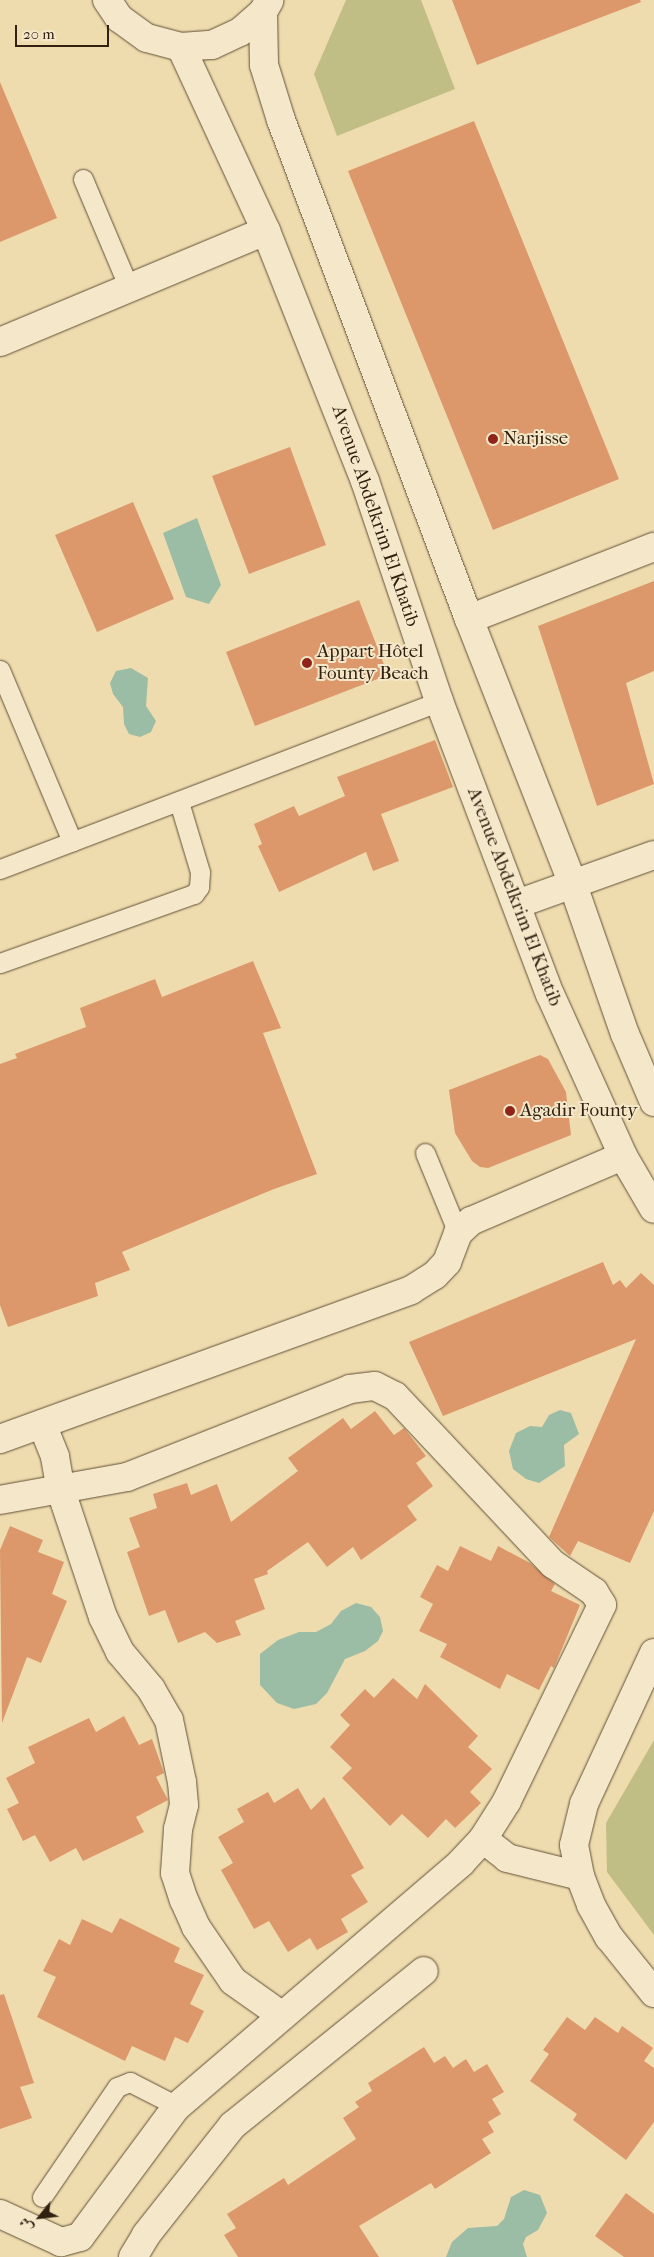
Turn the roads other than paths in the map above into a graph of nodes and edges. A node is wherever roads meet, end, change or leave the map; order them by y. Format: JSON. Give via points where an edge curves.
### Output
{"nodes":[{"id":1,"x":107,"y":0,"type":"edge"},
{"id":2,"x":266,"y":6,"type":"edge"},
{"id":3,"x":181,"y":47,"type":"junction"},
{"id":4,"x":83,"y":179,"type":"dead end"},
{"id":5,"x":266,"y":231,"type":"junction"},
{"id":6,"x":129,"y":288,"type":"junction"},
{"id":7,"x":0,"y":342,"type":"edge"},
{"id":8,"x":654,"y":547,"type":"edge"},
{"id":9,"x":469,"y":619,"type":"junction"},
{"id":10,"x":0,"y":670,"type":"edge"},
{"id":11,"x":439,"y":701,"type":"junction"},
{"id":12,"x":179,"y":802,"type":"junction"},
{"id":13,"x":72,"y":842,"type":"junction"},
{"id":14,"x":654,"y":855,"type":"edge"},
{"id":15,"x":0,"y":869,"type":"edge"},
{"id":16,"x":573,"y":884,"type":"junction"},
{"id":17,"x":517,"y":904,"type":"junction"},
{"id":18,"x":0,"y":963,"type":"edge"},
{"id":19,"x":654,"y":1102,"type":"edge"},
{"id":20,"x":425,"y":1153,"type":"dead end"},
{"id":21,"x":623,"y":1156,"type":"junction"},
{"id":22,"x":654,"y":1209,"type":"edge"},
{"id":23,"x":458,"y":1233,"type":"junction"},
{"id":24,"x":42,"y":1424,"type":"junction"},
{"id":25,"x":0,"y":1439,"type":"edge"},
{"id":26,"x":62,"y":1491,"type":"junction"},
{"id":27,"x":0,"y":1500,"type":"edge"},
{"id":28,"x":654,"y":1653,"type":"edge"},
{"id":29,"x":483,"y":1839,"type":"junction"},
{"id":30,"x":580,"y":1876,"type":"junction"},
{"id":31,"x":424,"y":1971,"type":"dead end"},
{"id":32,"x":654,"y":1993,"type":"edge"},
{"id":33,"x":282,"y":2015,"type":"junction"},
{"id":34,"x":177,"y":2106,"type":"junction"},
{"id":35,"x":42,"y":2197,"type":"dead end"},
{"id":36,"x":0,"y":2214,"type":"edge"},
{"id":37,"x":134,"y":2257,"type":"edge"}],
"edges":[{"from":1,"to":3,"type":"street","via":[[119,18],[147,38]]},
{"from":2,"to":3,"type":"street","via":[[240,32],[212,45]]},
{"from":2,"to":9,"type":"street","via":[[264,65],[281,120]]},
{"from":3,"to":5,"type":"street","name":"Avenue Abdelkrim El Khatib"},
{"from":4,"to":6,"type":"lane"},
{"from":5,"to":6,"type":"street"},
{"from":5,"to":11,"type":"street","name":"Avenue Abdelkrim El Khatib","via":[[365,481]]},
{"from":6,"to":7,"type":"street"},
{"from":8,"to":9,"type":"street"},
{"from":9,"to":16,"type":"street"},
{"from":10,"to":13,"type":"lane"},
{"from":11,"to":12,"type":"lane"},
{"from":11,"to":17,"type":"street","name":"Avenue Abdelkrim El Khatib"},
{"from":12,"to":13,"type":"lane"},
{"from":12,"to":18,"type":"lane","via":[[200,872],[199,887],[194,894]]},
{"from":13,"to":15,"type":"lane"},
{"from":14,"to":16,"type":"street"},
{"from":16,"to":17,"type":"street"},
{"from":16,"to":19,"type":"street","via":[[624,1034]]},
{"from":17,"to":21,"type":"street","name":"Avenue Abdelkrim El Khatib","via":[[550,994]]},
{"from":20,"to":23,"type":"lane"},
{"from":21,"to":22,"type":"street","name":"Avenue Abdelkrim El Khatib"},
{"from":21,"to":23,"type":"street","via":[[471,1221]]},
{"from":23,"to":24,"type":"street","via":[[447,1262],[435,1275],[411,1290]]},
{"from":24,"to":25,"type":"street"},
{"from":24,"to":26,"type":"street","via":[[55,1457]]},
{"from":26,"to":27,"type":"street"},
{"from":26,"to":29,"type":"street","via":[[127,1477],[362,1386],[375,1386],[395,1396],[553,1564],[594,1592],[602,1605],[507,1801]]},
{"from":26,"to":33,"type":"street","via":[[112,1636],[135,1672],[151,1689],[169,1720],[184,1805],[178,1829],[175,1873],[184,1900],[196,1927],[233,1981]]},
{"from":28,"to":30,"type":"street","via":[[584,1804],[574,1846]]},
{"from":29,"to":30,"type":"street","via":[[507,1858]]},
{"from":29,"to":33,"type":"street","via":[[393,1924]]},
{"from":30,"to":32,"type":"street","via":[[609,1937]]},
{"from":31,"to":37,"type":"street","via":[[233,2125],[146,2235]]},
{"from":33,"to":34,"type":"street"},
{"from":34,"to":35,"type":"lane","via":[[130,2082],[117,2087]]},
{"from":34,"to":36,"type":"street","via":[[80,2237],[61,2242]]}]}
